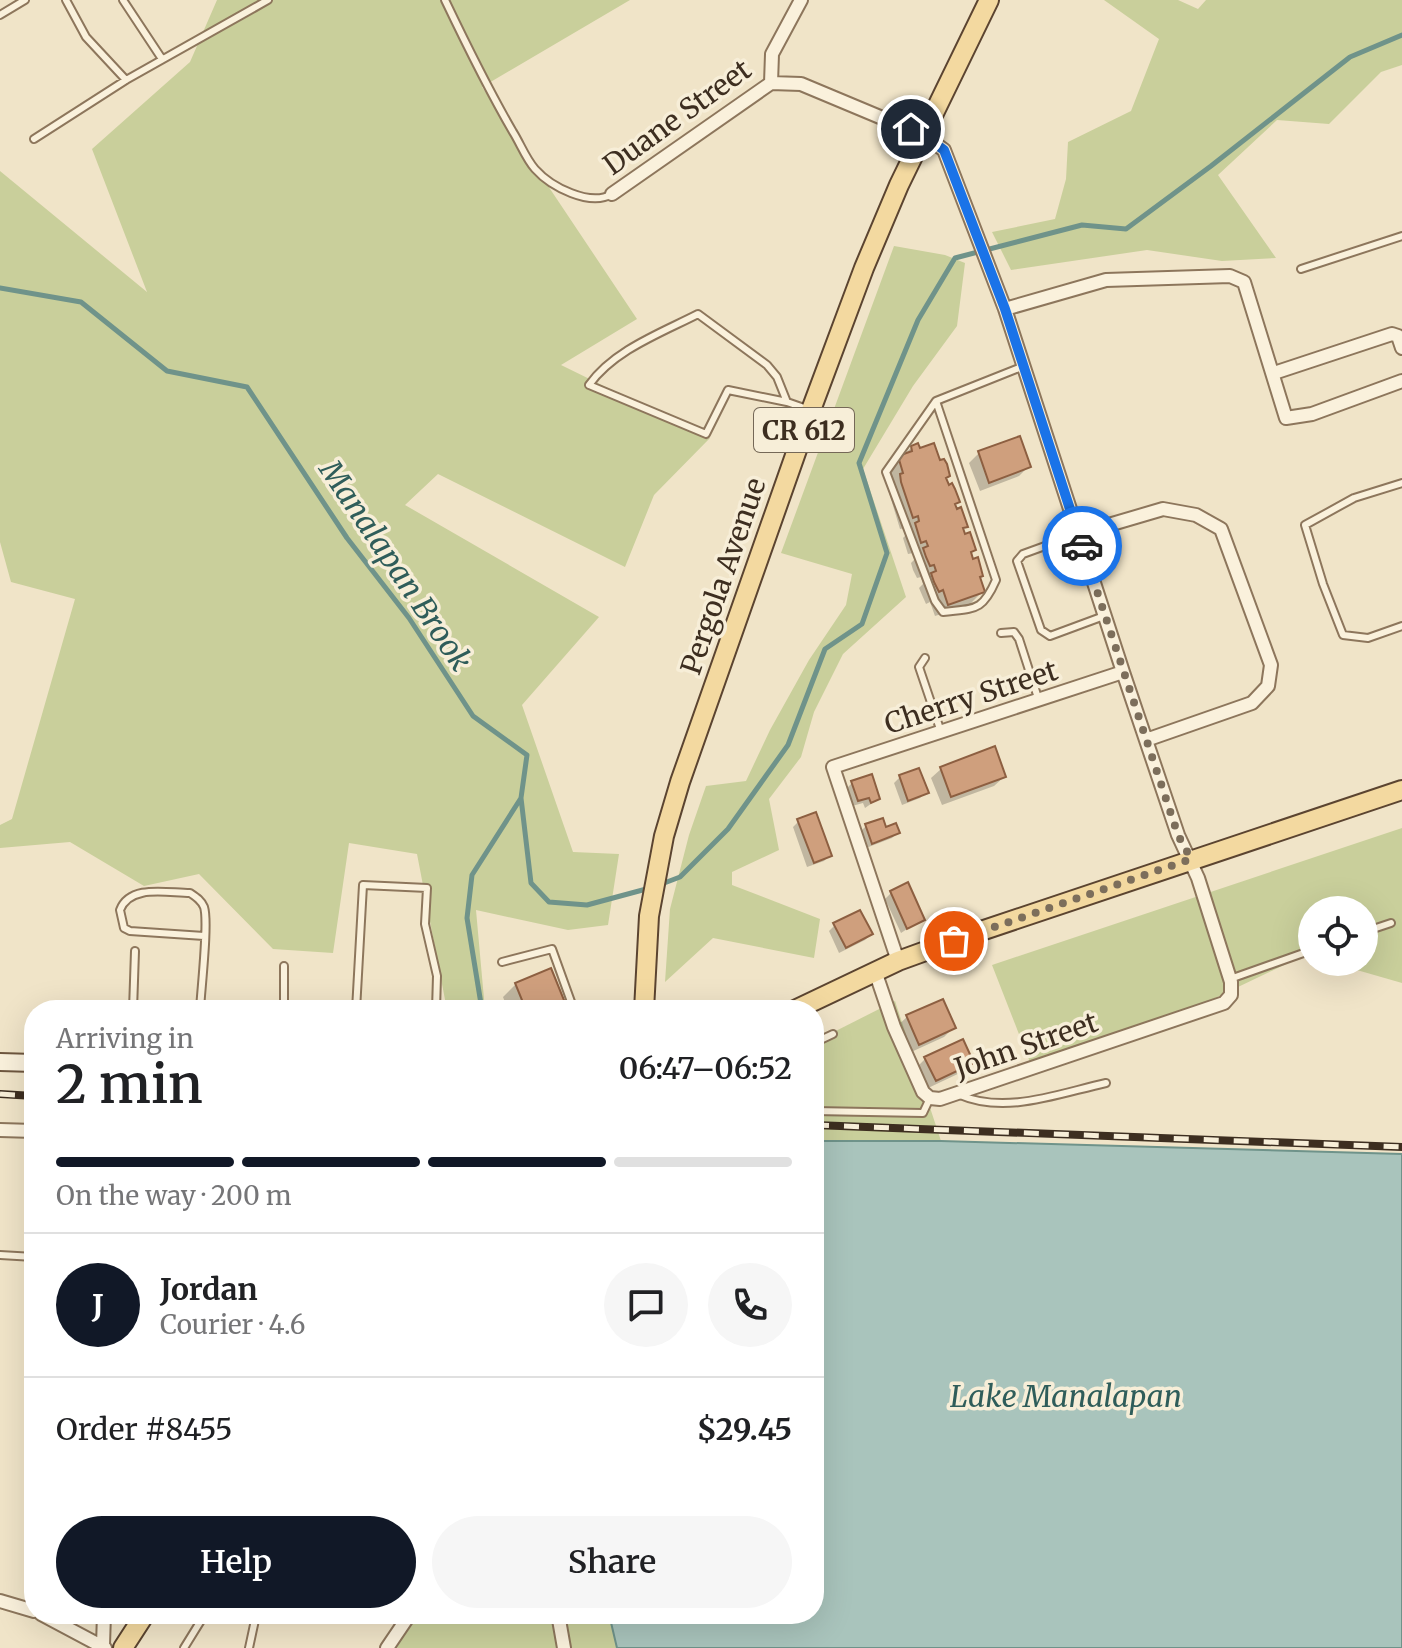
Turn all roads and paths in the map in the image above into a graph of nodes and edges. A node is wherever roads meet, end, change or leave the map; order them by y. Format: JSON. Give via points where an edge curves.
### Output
{"nodes":[{"id":1,"x":25,"y":0,"type":"edge"},
{"id":2,"x":66,"y":0,"type":"edge"},
{"id":3,"x":123,"y":0,"type":"edge"},
{"id":4,"x":268,"y":0,"type":"edge"},
{"id":5,"x":445,"y":0,"type":"edge"},
{"id":6,"x":801,"y":0,"type":"edge"},
{"id":7,"x":989,"y":0,"type":"edge"},
{"id":8,"x":0,"y":15,"type":"edge"},
{"id":9,"x":162,"y":59,"type":"junction"},
{"id":10,"x":126,"y":80,"type":"junction"},
{"id":11,"x":771,"y":83,"type":"junction"},
{"id":12,"x":923,"y":135,"type":"junction"},
{"id":13,"x":34,"y":139,"type":"dead end"},
{"id":14,"x":612,"y":194,"type":"joint"},
{"id":15,"x":1402,"y":236,"type":"edge"},
{"id":16,"x":1301,"y":269,"type":"dead end"},
{"id":17,"x":1005,"y":309,"type":"junction"},
{"id":18,"x":1402,"y":348,"type":"edge"},
{"id":19,"x":1024,"y":366,"type":"junction"},
{"id":20,"x":1274,"y":373,"type":"junction"},
{"id":21,"x":1402,"y":381,"type":"edge"},
{"id":22,"x":936,"y":401,"type":"junction"},
{"id":23,"x":787,"y":402,"type":"junction"},
{"id":24,"x":811,"y":410,"type":"junction"},
{"id":25,"x":1402,"y":483,"type":"edge"},
{"id":26,"x":1078,"y":534,"type":"junction"},
{"id":27,"x":1104,"y":616,"type":"junction"},
{"id":28,"x":1402,"y":626,"type":"edge"},
{"id":29,"x":1001,"y":633,"type":"dead end"},
{"id":30,"x":925,"y":658,"type":"dead end"},
{"id":31,"x":1123,"y":672,"type":"junction"},
{"id":32,"x":1039,"y":701,"type":"junction"},
{"id":33,"x":941,"y":732,"type":"junction"},
{"id":34,"x":1146,"y":740,"type":"junction"},
{"id":35,"x":1402,"y":790,"type":"edge"},
{"id":36,"x":1191,"y":859,"type":"junction"},
{"id":37,"x":1391,"y":923,"type":"dead end"},
{"id":38,"x":1378,"y":927,"type":"edge"},
{"id":39,"x":204,"y":936,"type":"junction"},
{"id":40,"x":135,"y":951,"type":"dead end"},
{"id":41,"x":1298,"y":955,"type":"edge"},
{"id":42,"x":898,"y":961,"type":"junction"},
{"id":43,"x":502,"y":962,"type":"dead end"},
{"id":44,"x":284,"y":966,"type":"dead end"},
{"id":45,"x":875,"y":971,"type":"junction"},
{"id":46,"x":1230,"y":979,"type":"junction"},
{"id":47,"x":133,"y":1000,"type":"edge"},
{"id":48,"x":201,"y":1000,"type":"edge"},
{"id":49,"x":284,"y":1000,"type":"edge"},
{"id":50,"x":357,"y":1000,"type":"edge"},
{"id":51,"x":436,"y":1000,"type":"edge"},
{"id":52,"x":570,"y":1000,"type":"edge"},
{"id":53,"x":645,"y":1000,"type":"edge"},
{"id":54,"x":816,"y":1000,"type":"edge"},
{"id":55,"x":833,"y":1034,"type":"dead end"},
{"id":56,"x":824,"y":1038,"type":"edge"},
{"id":57,"x":0,"y":1062,"type":"edge"},
{"id":58,"x":24,"y":1063,"type":"edge"},
{"id":59,"x":1106,"y":1083,"type":"dead end"},
{"id":60,"x":957,"y":1094,"type":"junction"},
{"id":61,"x":930,"y":1098,"type":"junction"},
{"id":62,"x":824,"y":1111,"type":"edge"},
{"id":63,"x":0,"y":1130,"type":"edge"},
{"id":64,"x":24,"y":1131,"type":"edge"},
{"id":65,"x":0,"y":1255,"type":"edge"},
{"id":66,"x":24,"y":1256,"type":"edge"},
{"id":67,"x":0,"y":1601,"type":"edge"},
{"id":68,"x":24,"y":1608,"type":"edge"},
{"id":69,"x":58,"y":1624,"type":"edge"},
{"id":70,"x":104,"y":1624,"type":"edge"},
{"id":71,"x":139,"y":1624,"type":"edge"},
{"id":72,"x":199,"y":1624,"type":"edge"},
{"id":73,"x":254,"y":1624,"type":"edge"},
{"id":74,"x":403,"y":1624,"type":"edge"},
{"id":75,"x":560,"y":1624,"type":"edge"},
{"id":76,"x":104,"y":1646,"type":"edge"},
{"id":77,"x":123,"y":1648,"type":"edge"},
{"id":78,"x":184,"y":1648,"type":"edge"},
{"id":79,"x":249,"y":1648,"type":"edge"},
{"id":80,"x":387,"y":1648,"type":"edge"},
{"id":81,"x":564,"y":1648,"type":"edge"}],
"edges":[{"from":1,"to":8,"type":"lane"},
{"from":2,"to":10,"type":"lane","via":[[86,37]]},
{"from":3,"to":9,"type":"lane"},
{"from":4,"to":9,"type":"lane"},
{"from":5,"to":14,"type":"lane","name":"Duane Street","via":[[535,169],[576,195]]},
{"from":6,"to":11,"type":"street","name":"Duane Street","via":[[772,54]]},
{"from":7,"to":12,"type":"main road","name":"Pergola Avenue","number":"CR 612"},
{"from":9,"to":10,"type":"lane"},
{"from":10,"to":13,"type":"lane"},
{"from":11,"to":12,"type":"street","via":[[801,84]]},
{"from":11,"to":14,"type":"street","name":"Duane Street"},
{"from":12,"to":17,"type":"street","via":[[944,150]]},
{"from":12,"to":24,"type":"main road","name":"Pergola Avenue","number":"CR 612","via":[[864,268]]},
{"from":15,"to":16,"type":"lane"},
{"from":17,"to":19,"type":"street"},
{"from":17,"to":20,"type":"street","via":[[1106,280],[1230,276],[1244,282]]},
{"from":18,"to":20,"type":"street","via":[[1392,334]]},
{"from":19,"to":22,"type":"lane"},
{"from":19,"to":26,"type":"street"},
{"from":20,"to":21,"type":"street","via":[[1286,418],[1312,414]]},
{"from":22,"to":22,"type":"lane","via":[[886,472],[943,612],[975,608],[987,600],[996,580]]},
{"from":23,"to":23,"type":"lane","via":[[767,365],[698,314],[625,353],[589,385],[706,434],[728,390]]},
{"from":23,"to":24,"type":"lane"},
{"from":24,"to":53,"type":"main road","name":"Pergola Avenue","number":"CR 612","via":[[680,782],[649,916]]},
{"from":25,"to":28,"type":"lane","via":[[1354,498],[1305,525],[1343,635],[1368,638]]},
{"from":26,"to":27,"type":"street"},
{"from":26,"to":27,"type":"lane","via":[[1017,561],[1041,630],[1050,636]]},
{"from":26,"to":34,"type":"street","via":[[1163,509],[1196,515],[1221,529],[1271,665],[1268,686],[1252,703]]},
{"from":27,"to":31,"type":"street"},
{"from":29,"to":32,"type":"lane","via":[[1014,632],[1019,639]]},
{"from":30,"to":33,"type":"lane","via":[[919,667]]},
{"from":31,"to":32,"type":"street","name":"Cherry Street"},
{"from":31,"to":34,"type":"street"},
{"from":32,"to":33,"type":"street","name":"Cherry Street"},
{"from":33,"to":42,"type":"street","name":"Cherry Street","via":[[833,767]]},
{"from":34,"to":36,"type":"street"},
{"from":35,"to":36,"type":"main road"},
{"from":36,"to":42,"type":"main road"},
{"from":36,"to":46,"type":"street"},
{"from":37,"to":38,"type":"lane"},
{"from":39,"to":39,"type":"lane","via":[[203,904],[190,893],[136,893],[120,910],[124,928],[130,931]]},
{"from":39,"to":48,"type":"lane"},
{"from":40,"to":47,"type":"lane"},
{"from":41,"to":46,"type":"lane"},
{"from":42,"to":45,"type":"main road"},
{"from":43,"to":52,"type":"lane","via":[[552,949]]},
{"from":44,"to":49,"type":"lane"},
{"from":45,"to":54,"type":"main road"},
{"from":45,"to":61,"type":"street","name":"John Street","via":[[894,1027]]},
{"from":46,"to":60,"type":"street","name":"John Street","via":[[1231,995],[1224,1003]]},
{"from":50,"to":51,"type":"lane","via":[[363,885],[427,888],[425,924],[437,976]]},
{"from":55,"to":56,"type":"lane"},
{"from":57,"to":58,"type":"street"},
{"from":59,"to":60,"type":"lane","via":[[1001,1104]]},
{"from":60,"to":61,"type":"street","name":"John Street"},
{"from":61,"to":62,"type":"lane","via":[[923,1113]]},
{"from":63,"to":64,"type":"street"},
{"from":65,"to":66,"type":"lane"},
{"from":67,"to":68,"type":"street"},
{"from":69,"to":76,"type":"street"},
{"from":70,"to":76,"type":"street"},
{"from":71,"to":77,"type":"main road"},
{"from":72,"to":78,"type":"lane"},
{"from":73,"to":79,"type":"lane"},
{"from":74,"to":80,"type":"street"},
{"from":75,"to":81,"type":"street"}]}
